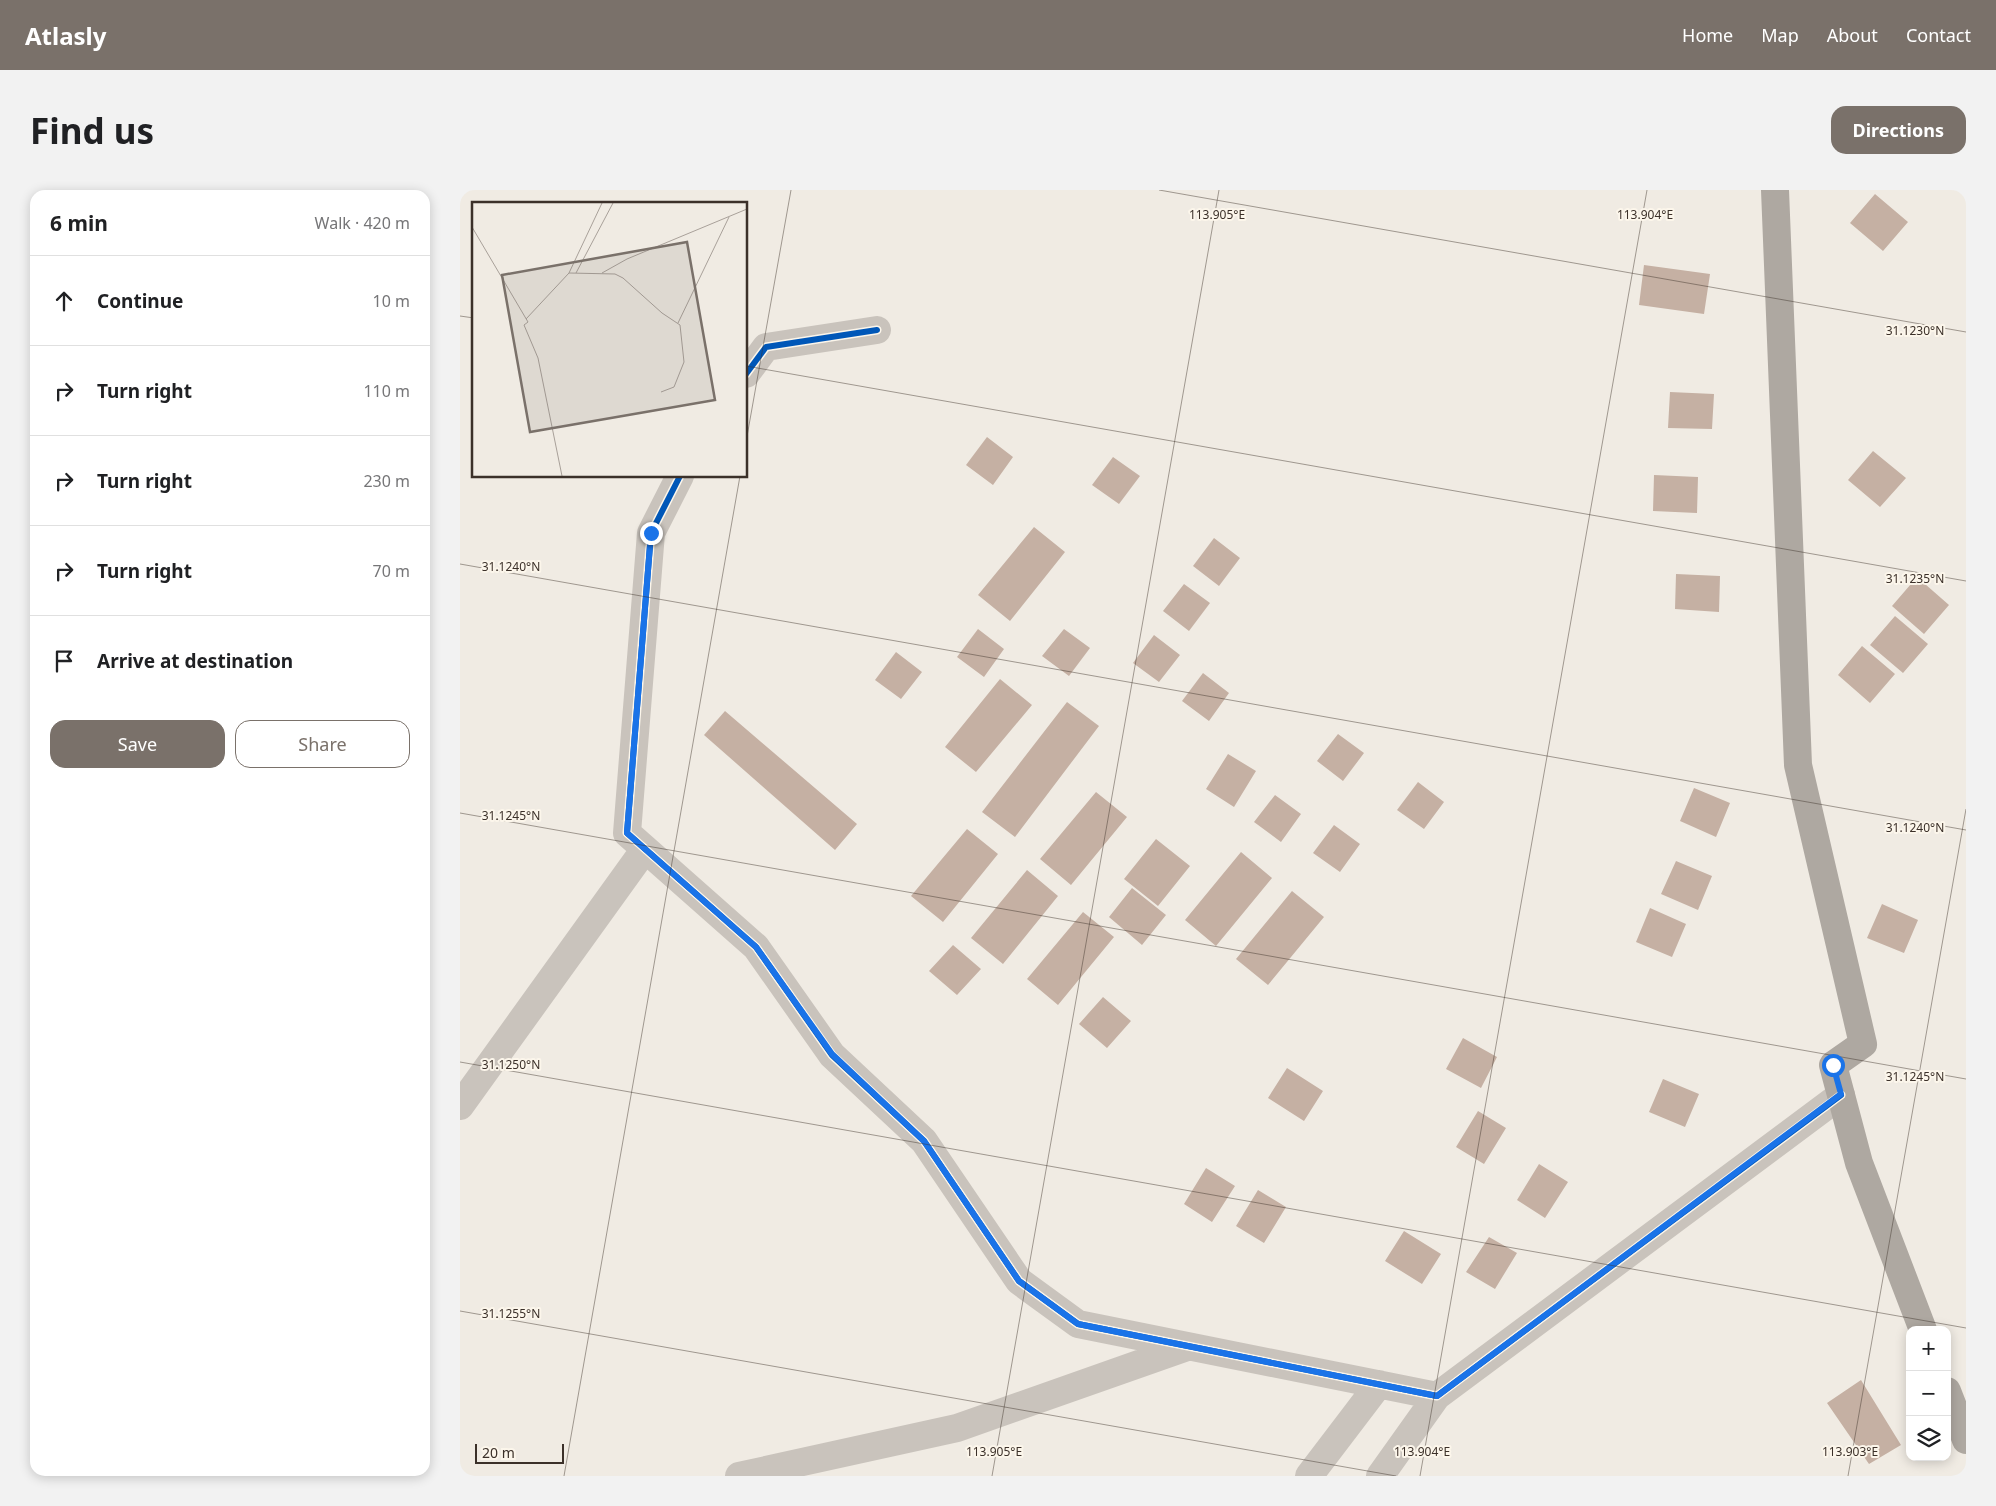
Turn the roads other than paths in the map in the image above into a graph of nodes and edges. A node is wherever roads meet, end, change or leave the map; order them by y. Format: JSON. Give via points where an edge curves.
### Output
{"nodes":[{"id":1,"x":1775,"y":190,"type":"edge"},
{"id":2,"x":877,"y":330,"type":"dead end"},
{"id":3,"x":748,"y":371,"type":"edge"},
{"id":4,"x":679,"y":478,"type":"edge"},
{"id":5,"x":645,"y":850,"type":"junction"},
{"id":6,"x":1841,"y":1094,"type":"junction"},
{"id":7,"x":460,"y":1106,"type":"edge"},
{"id":8,"x":1921,"y":1326,"type":"edge"},
{"id":9,"x":1188,"y":1346,"type":"junction"},
{"id":10,"x":1379,"y":1384,"type":"junction"},
{"id":11,"x":1437,"y":1396,"type":"junction"},
{"id":12,"x":1951,"y":1401,"type":"edge"},
{"id":13,"x":1966,"y":1440,"type":"edge"},
{"id":14,"x":739,"y":1476,"type":"edge"},
{"id":15,"x":1308,"y":1476,"type":"edge"},
{"id":16,"x":1380,"y":1476,"type":"edge"}],
"edges":[{"from":1,"to":6,"type":"main road","via":[[1798,765],[1863,1044],[1833,1065]]},
{"from":2,"to":3,"type":"street","via":[[766,347]]},
{"from":4,"to":5,"type":"street","via":[[651,533],[627,833]]},
{"from":5,"to":7,"type":"street"},
{"from":5,"to":9,"type":"street","via":[[756,947],[832,1054],[924,1141],[1019,1281],[1078,1324]]},
{"from":6,"to":8,"type":"main road","via":[[1859,1164]]},
{"from":6,"to":11,"type":"street"},
{"from":9,"to":10,"type":"street"},
{"from":9,"to":14,"type":"street","via":[[957,1428]]},
{"from":10,"to":11,"type":"street"},
{"from":10,"to":15,"type":"street"},
{"from":11,"to":16,"type":"street"},
{"from":12,"to":13,"type":"main road"}]}
